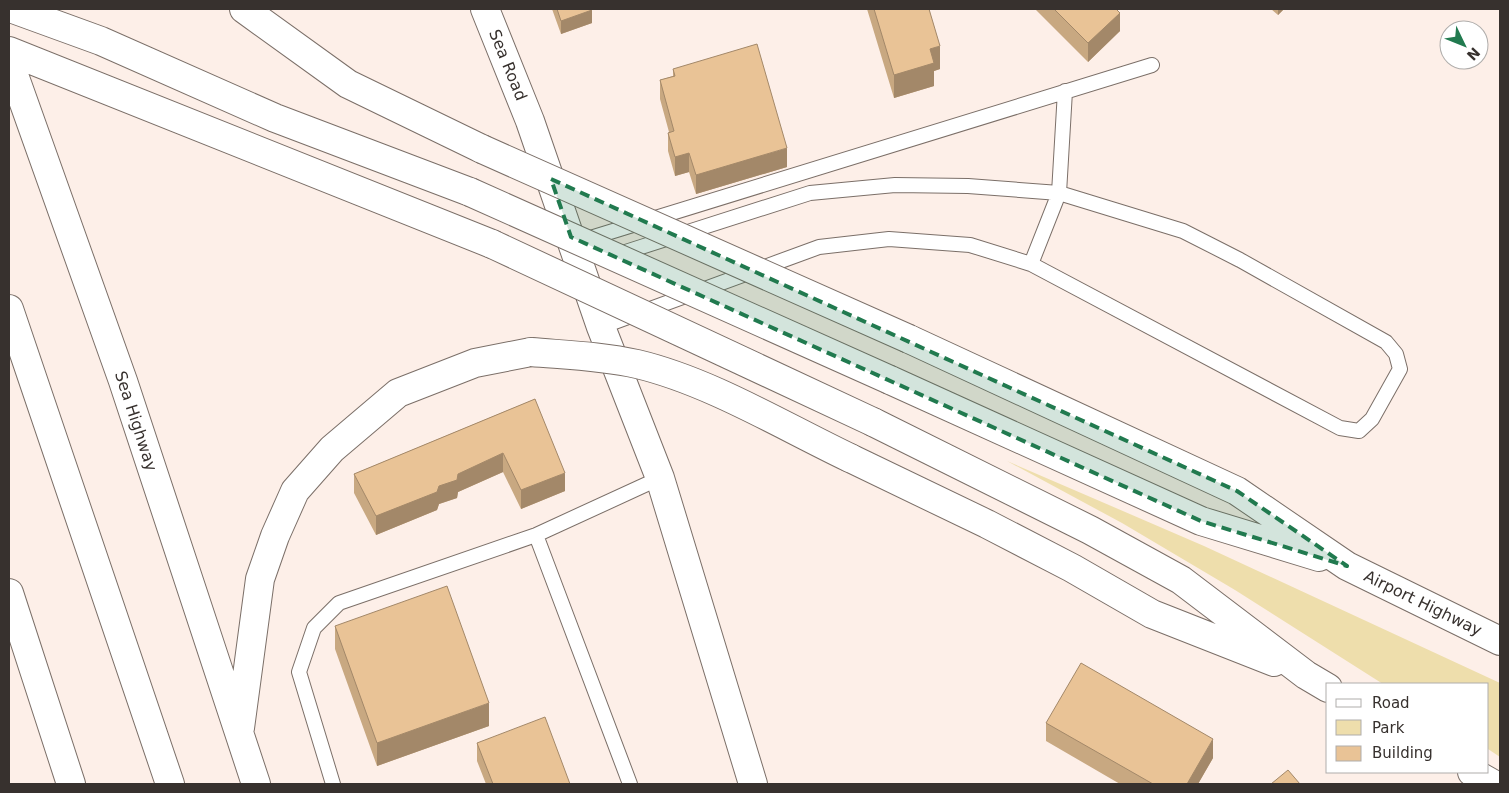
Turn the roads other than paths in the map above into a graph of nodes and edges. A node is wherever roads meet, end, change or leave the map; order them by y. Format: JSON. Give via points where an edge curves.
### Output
{"nodes":[{"id":1,"x":13,"y":9,"type":"edge"},
{"id":2,"x":244,"y":9,"type":"edge"},
{"id":3,"x":485,"y":9,"type":"edge"},
{"id":4,"x":9,"y":51,"type":"edge"},
{"id":5,"x":9,"y":61,"type":"edge"},
{"id":6,"x":1152,"y":65,"type":"dead end"},
{"id":7,"x":1065,"y":91,"type":"junction"},
{"id":8,"x":1059,"y":193,"type":"junction"},
{"id":9,"x":577,"y":255,"type":"junction"},
{"id":10,"x":1031,"y":264,"type":"junction"},
{"id":11,"x":9,"y":309,"type":"edge"},
{"id":12,"x":601,"y":327,"type":"junction"},
{"id":13,"x":660,"y":478,"type":"junction"},
{"id":14,"x":536,"y":535,"type":"junction"},
{"id":15,"x":1347,"y":566,"type":"junction"},
{"id":16,"x":9,"y":593,"type":"edge"},
{"id":17,"x":1500,"y":640,"type":"edge"},
{"id":18,"x":1317,"y":681,"type":"edge"},
{"id":19,"x":239,"y":735,"type":"junction"},
{"id":20,"x":1474,"y":773,"type":"edge"},
{"id":21,"x":71,"y":784,"type":"edge"},
{"id":22,"x":170,"y":784,"type":"edge"},
{"id":23,"x":256,"y":784,"type":"edge"},
{"id":24,"x":333,"y":784,"type":"edge"},
{"id":25,"x":630,"y":784,"type":"edge"},
{"id":26,"x":753,"y":784,"type":"edge"},
{"id":27,"x":1493,"y":784,"type":"edge"}],
"edges":[{"from":1,"to":15,"type":"main road","bridge":true,"via":[[102,41],[275,118],[470,192],[1201,521]]},
{"from":2,"to":15,"type":"main road","bridge":true,"via":[[348,84],[482,149],[909,339],[1237,491]]},
{"from":3,"to":9,"type":"main road","name":"Sea Road","via":[[530,121]]},
{"from":4,"to":18,"type":"main road","bridge":true,"via":[[492,244],[873,422],[1090,530],[1181,580]]},
{"from":5,"to":19,"type":"main road","name":"Sea Highway","via":[[123,381]]},
{"from":6,"to":7,"type":"lane"},
{"from":7,"to":8,"type":"lane"},
{"from":7,"to":9,"type":"lane","via":[[784,180]]},
{"from":8,"to":9,"type":"lane","via":[[968,186],[895,185],[810,193]]},
{"from":8,"to":10,"type":"lane"},
{"from":8,"to":10,"type":"lane","via":[[1183,230],[1386,342],[1396,354],[1400,369],[1372,419],[1359,431],[1340,428]]},
{"from":9,"to":12,"type":"main road","name":"Sea Road"},
{"from":10,"to":12,"type":"lane","via":[[970,245],[889,239],[819,247]]},
{"from":11,"to":22,"type":"main road"},
{"from":12,"to":13,"type":"main road","name":"Sea Road"},
{"from":13,"to":14,"type":"lane"},
{"from":13,"to":26,"type":"main road","name":"Sea Road"},
{"from":14,"to":24,"type":"lane","via":[[339,603],[314,628],[299,672]]},
{"from":14,"to":25,"type":"lane"},
{"from":15,"to":17,"type":"main road","name":"Airport Highway"},
{"from":16,"to":21,"type":"main road"},
{"from":18,"to":19,"type":"main road","bridge":true,"via":[[1152,614],[987,524],[708,389],[638,365],[589,356],[531,352],[475,363],[398,393],[332,449],[295,491],[260,579]]},
{"from":19,"to":23,"type":"main road","name":"Sea Highway"},
{"from":20,"to":27,"type":"main road"}]}
